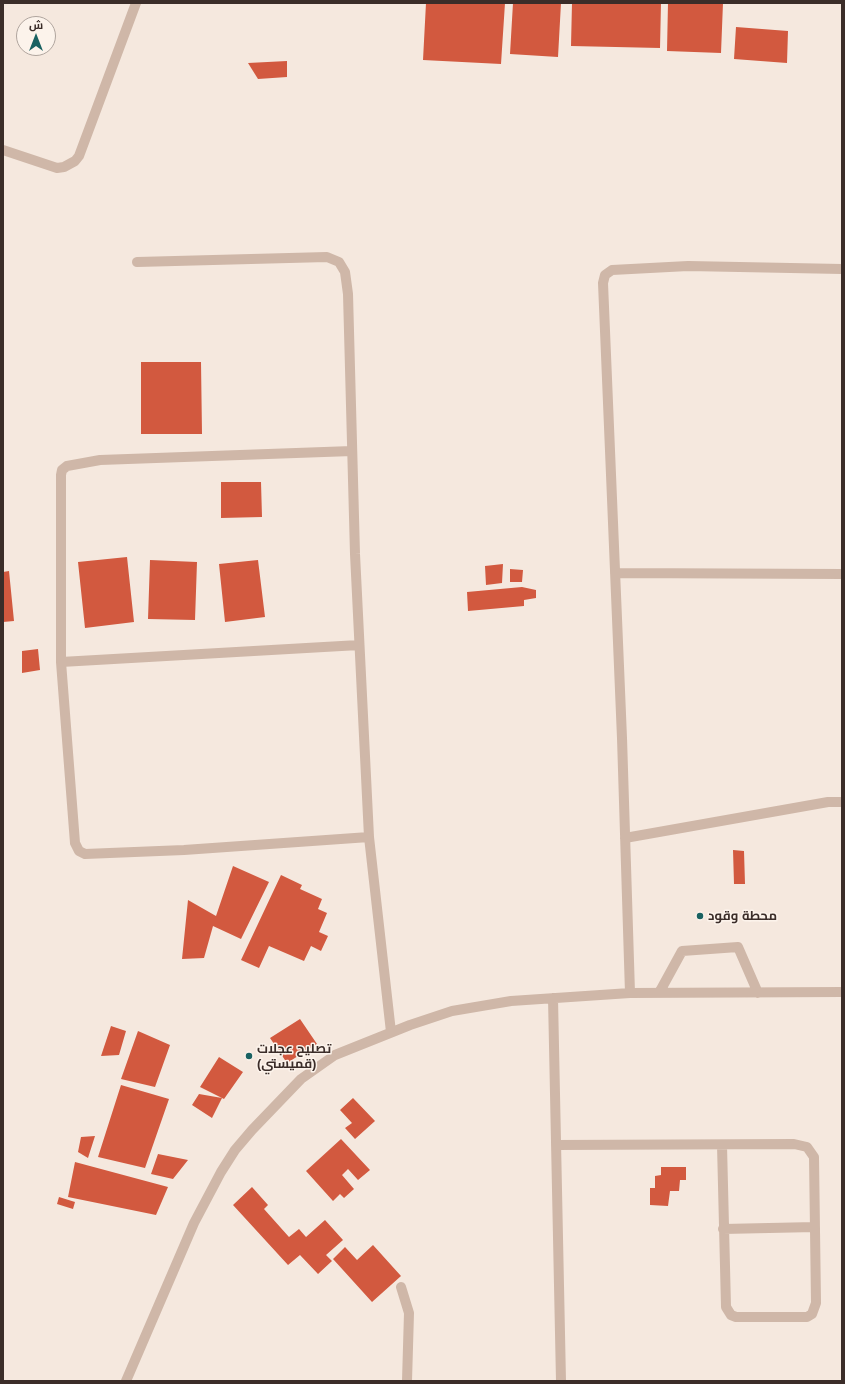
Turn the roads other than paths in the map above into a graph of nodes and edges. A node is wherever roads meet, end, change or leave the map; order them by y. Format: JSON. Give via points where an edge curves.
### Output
{"nodes":[{"id":1,"x":136,"y":3,"type":"edge"},
{"id":2,"x":3,"y":150,"type":"edge"},
{"id":3,"x":136,"y":262,"type":"dead end"},
{"id":4,"x":842,"y":269,"type":"edge"},
{"id":5,"x":352,"y":451,"type":"junction"},
{"id":6,"x":615,"y":574,"type":"junction"},
{"id":7,"x":842,"y":574,"type":"edge"},
{"id":8,"x":359,"y":645,"type":"junction"},
{"id":9,"x":61,"y":662,"type":"junction"},
{"id":10,"x":842,"y":802,"type":"edge"},
{"id":11,"x":369,"y":837,"type":"junction"},
{"id":12,"x":625,"y":838,"type":"junction"},
{"id":13,"x":842,"y":992,"type":"edge"},
{"id":14,"x":630,"y":993,"type":"junction"},
{"id":15,"x":659,"y":993,"type":"junction"},
{"id":16,"x":758,"y":993,"type":"junction"},
{"id":17,"x":553,"y":998,"type":"junction"},
{"id":18,"x":391,"y":1032,"type":"junction"},
{"id":19,"x":556,"y":1144,"type":"junction"},
{"id":20,"x":722,"y":1144,"type":"junction"},
{"id":21,"x":815,"y":1228,"type":"junction"},
{"id":22,"x":724,"y":1229,"type":"junction"},
{"id":23,"x":401,"y":1287,"type":"dead end"},
{"id":24,"x":126,"y":1381,"type":"edge"},
{"id":25,"x":407,"y":1381,"type":"edge"},
{"id":26,"x":561,"y":1381,"type":"edge"}],
"edges":[{"from":1,"to":2,"type":"street","via":[[75,161],[57,168]]},
{"from":3,"to":5,"type":"street","via":[[327,258],[339,262],[345,272],[348,294]]},
{"from":4,"to":6,"type":"street","via":[[688,266],[612,270],[605,275],[603,283]]},
{"from":5,"to":8,"type":"street"},
{"from":5,"to":9,"type":"street","via":[[100,460],[67,466],[61,475]]},
{"from":6,"to":7,"type":"street"},
{"from":6,"to":12,"type":"street"},
{"from":8,"to":9,"type":"street"},
{"from":8,"to":11,"type":"street"},
{"from":9,"to":11,"type":"street","via":[[75,843],[79,851],[85,854],[184,850]]},
{"from":10,"to":12,"type":"street","via":[[828,802]]},
{"from":11,"to":18,"type":"street"},
{"from":12,"to":14,"type":"street"},
{"from":13,"to":16,"type":"street"},
{"from":14,"to":15,"type":"street"},
{"from":14,"to":17,"type":"street"},
{"from":15,"to":16,"type":"street"},
{"from":15,"to":16,"type":"street","via":[[682,951],[738,947]]},
{"from":17,"to":18,"type":"street","via":[[511,1001],[452,1011]]},
{"from":17,"to":19,"type":"street"},
{"from":18,"to":24,"type":"street","via":[[334,1055],[318,1066],[301,1079],[235,1150],[194,1223]]},
{"from":19,"to":20,"type":"street"},
{"from":19,"to":26,"type":"street"},
{"from":20,"to":21,"type":"street","via":[[794,1144],[812,1152]]},
{"from":20,"to":22,"type":"street"},
{"from":21,"to":22,"type":"street"},
{"from":21,"to":22,"type":"street","via":[[815,1309],[812,1314],[801,1318],[740,1317],[728,1312],[725,1303]]},
{"from":23,"to":25,"type":"street","via":[[409,1313]]}]}
